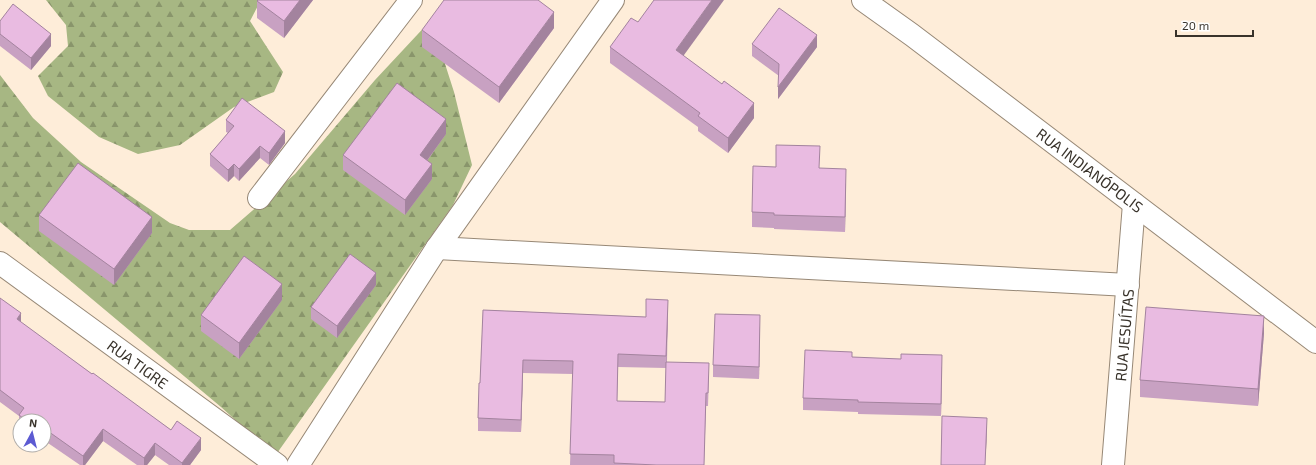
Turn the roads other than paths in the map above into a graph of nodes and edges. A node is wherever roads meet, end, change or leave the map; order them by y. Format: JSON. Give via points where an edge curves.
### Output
{"nodes":[{"id":1,"x":411,"y":0,"type":"edge"},
{"id":2,"x":614,"y":0,"type":"edge"},
{"id":3,"x":863,"y":0,"type":"edge"},
{"id":4,"x":259,"y":198,"type":"dead end"},
{"id":5,"x":1134,"y":204,"type":"junction"},
{"id":6,"x":437,"y":248,"type":"junction"},
{"id":7,"x":0,"y":263,"type":"edge"},
{"id":8,"x":1128,"y":285,"type":"junction"},
{"id":9,"x":1316,"y":342,"type":"edge"},
{"id":10,"x":277,"y":465,"type":"edge"},
{"id":11,"x":298,"y":465,"type":"edge"},
{"id":12,"x":1112,"y":465,"type":"edge"}],
"edges":[{"from":1,"to":4,"type":"street"},
{"from":2,"to":6,"type":"street"},
{"from":3,"to":5,"type":"street","name":"RUA INDIANÓPOLIS"},
{"from":5,"to":8,"type":"street","name":"RUA JESUÍTAS"},
{"from":5,"to":9,"type":"street","name":"RUA INDIANÓPOLIS"},
{"from":6,"to":8,"type":"street"},
{"from":6,"to":11,"type":"street"},
{"from":7,"to":10,"type":"street","name":"RUA TIGRE"},
{"from":8,"to":12,"type":"street","name":"RUA JESUÍTAS"}]}
